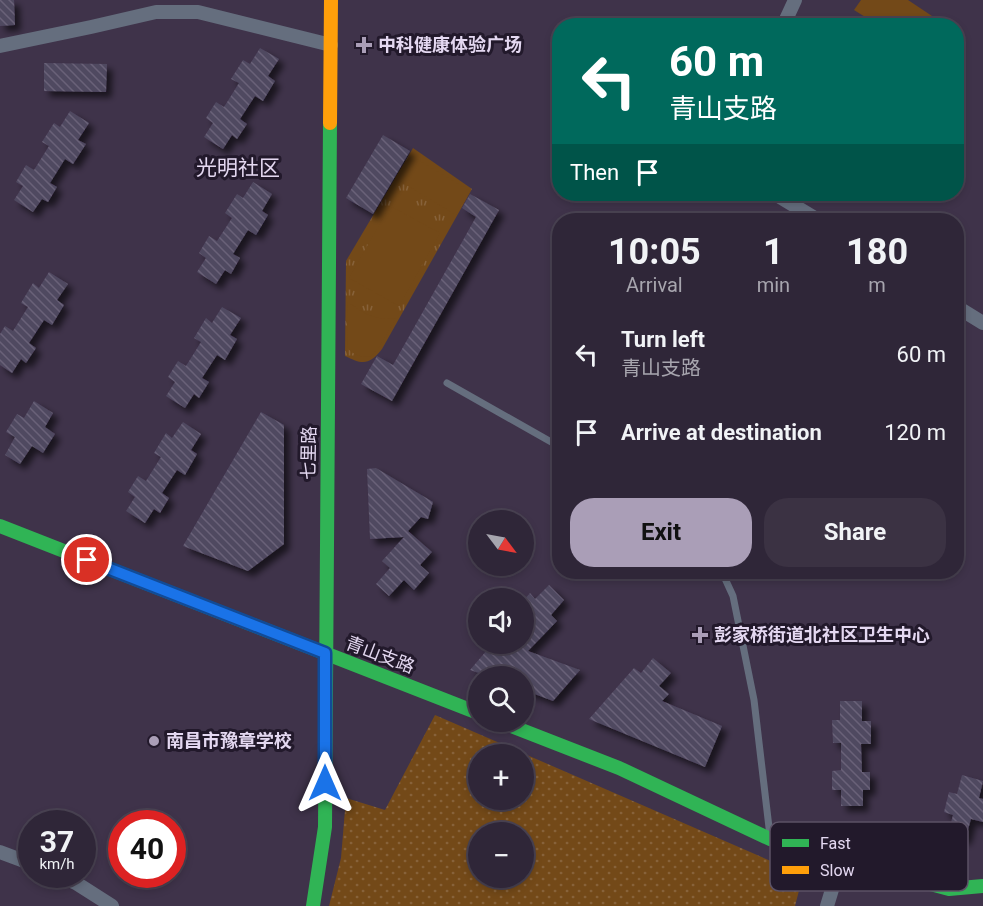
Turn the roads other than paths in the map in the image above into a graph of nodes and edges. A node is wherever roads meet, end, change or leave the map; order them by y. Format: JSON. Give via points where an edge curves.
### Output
{"nodes":[{"id":1,"x":331,"y":0,"type":"edge"},
{"id":2,"x":795,"y":0,"type":"edge"},
{"id":3,"x":787,"y":18,"type":"edge"},
{"id":4,"x":331,"y":45,"type":"junction"},
{"id":5,"x":0,"y":46,"type":"edge"},
{"id":6,"x":787,"y":201,"type":"edge"},
{"id":7,"x":806,"y":213,"type":"edge"},
{"id":8,"x":964,"y":311,"type":"edge"},
{"id":9,"x":983,"y":323,"type":"edge"},
{"id":10,"x":447,"y":383,"type":"dead end"},
{"id":11,"x":552,"y":442,"type":"edge"},
{"id":12,"x":0,"y":526,"type":"edge"},
{"id":13,"x":725,"y":579,"type":"edge"},
{"id":14,"x":325,"y":653,"type":"junction"},
{"id":15,"x":468,"y":709,"type":"edge"},
{"id":16,"x":527,"y":732,"type":"edge"},
{"id":17,"x":770,"y":839,"type":"joint"},
{"id":18,"x":0,"y":852,"type":"edge"},
{"id":19,"x":18,"y":859,"type":"edge"},
{"id":20,"x":983,"y":886,"type":"edge"},
{"id":21,"x":968,"y":887,"type":"edge"},
{"id":22,"x":84,"y":888,"type":"edge"},
{"id":23,"x":831,"y":891,"type":"edge"},
{"id":24,"x":112,"y":906,"type":"edge"},
{"id":25,"x":313,"y":906,"type":"edge"},
{"id":26,"x":826,"y":906,"type":"edge"}],
"edges":[{"from":1,"to":4,"type":"street","name":"七里路"},
{"from":2,"to":3,"type":"street"},
{"from":4,"to":5,"type":"street","via":[[198,12],[156,12]]},
{"from":4,"to":14,"type":"street","name":"七里路"},
{"from":6,"to":7,"type":"street"},
{"from":8,"to":9,"type":"street"},
{"from":10,"to":11,"type":"lane"},
{"from":12,"to":14,"type":"street","name":"青山支路"},
{"from":13,"to":17,"type":"lane","via":[[733,596],[754,700]]},
{"from":14,"to":15,"type":"street","name":"青山支路"},
{"from":14,"to":25,"type":"street","name":"七里路","via":[[325,827]]},
{"from":16,"to":17,"type":"street","via":[[619,768]]},
{"from":18,"to":19,"type":"street"},
{"from":20,"to":21,"type":"street"},
{"from":22,"to":24,"type":"street"},
{"from":23,"to":26,"type":"street"}]}
